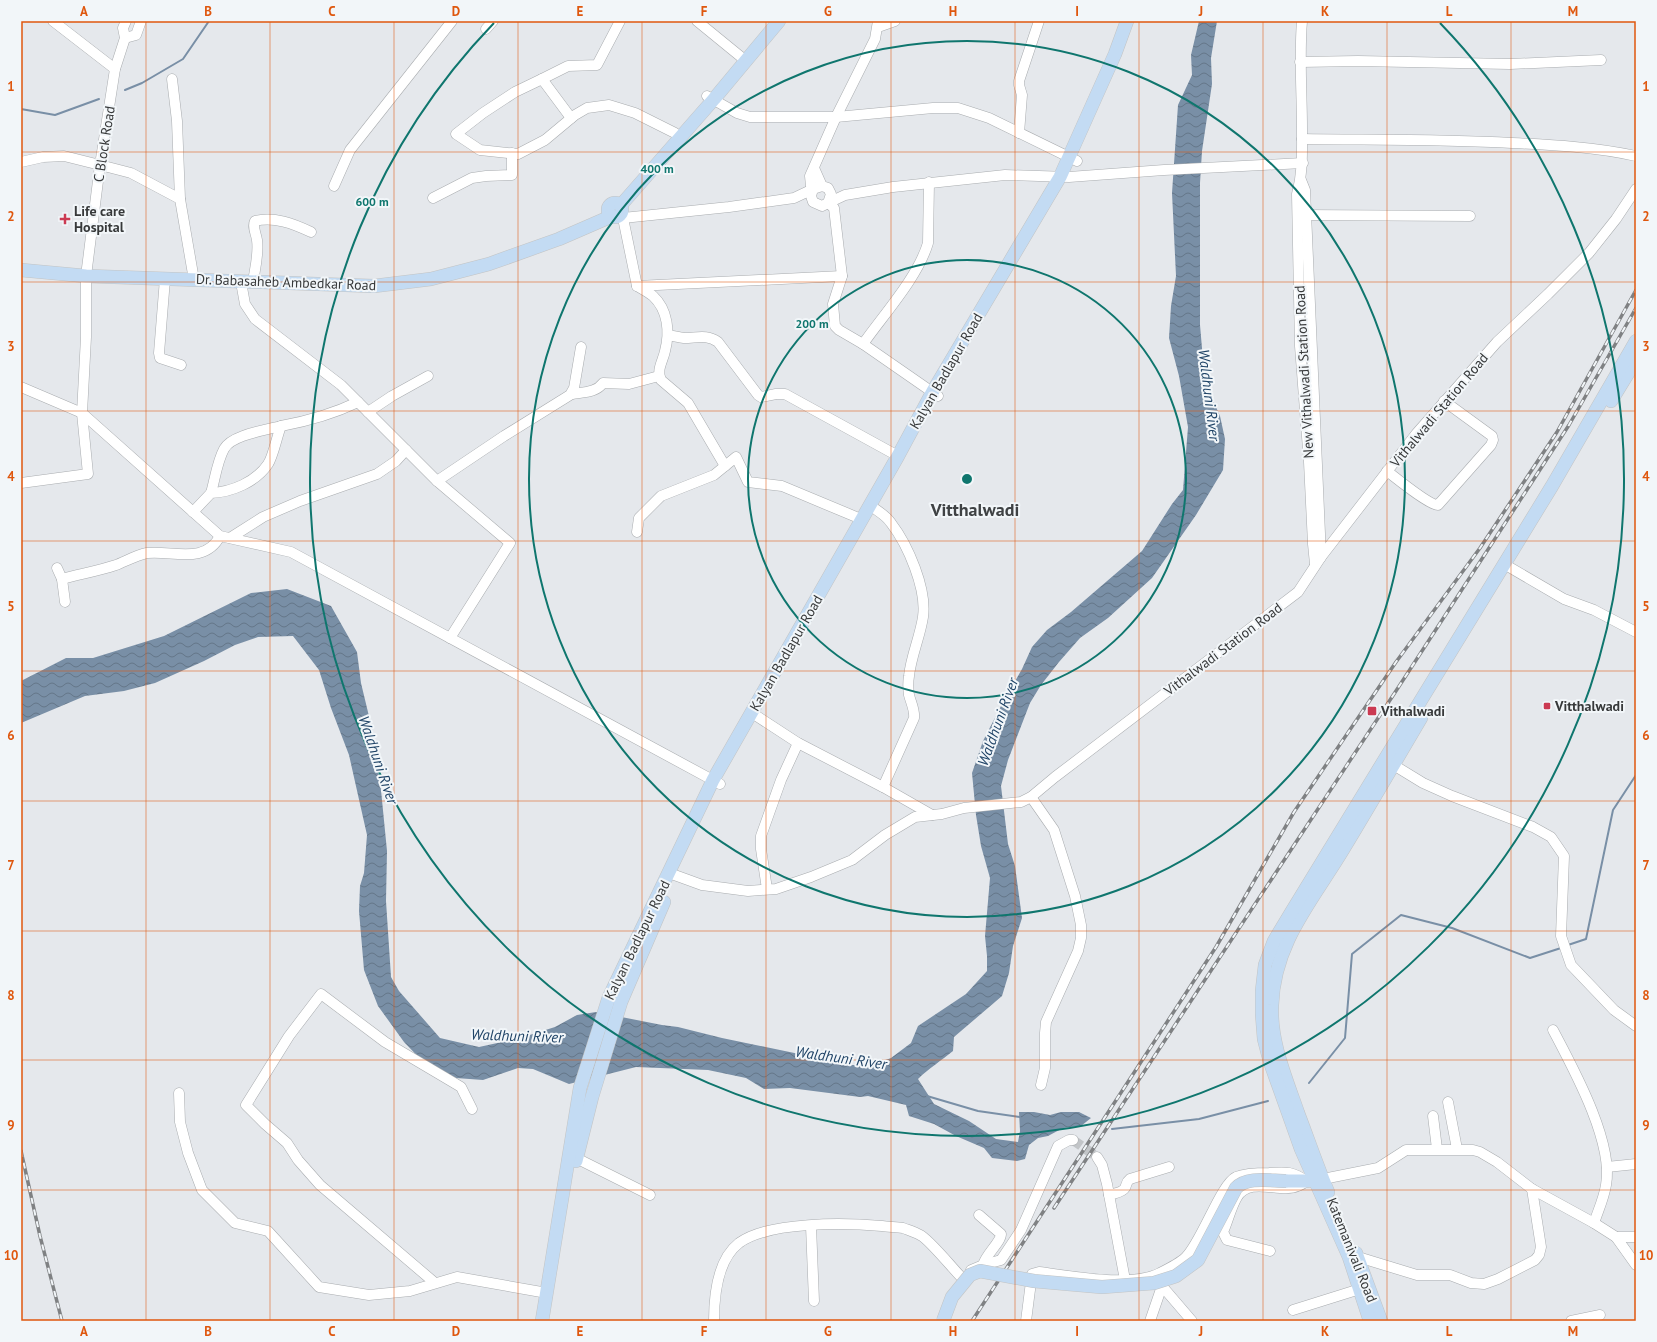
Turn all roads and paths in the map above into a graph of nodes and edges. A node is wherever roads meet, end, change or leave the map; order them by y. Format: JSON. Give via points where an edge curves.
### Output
{"nodes":[{"id":1,"x":53,"y":21,"type":"edge"},
{"id":2,"x":126,"y":21,"type":"edge"},
{"id":3,"x":141,"y":21,"type":"edge"},
{"id":4,"x":452,"y":21,"type":"edge"},
{"id":5,"x":493,"y":21,"type":"edge"},
{"id":6,"x":620,"y":21,"type":"edge"},
{"id":7,"x":697,"y":21,"type":"edge"},
{"id":8,"x":769,"y":21,"type":"edge"},
{"id":9,"x":779,"y":21,"type":"edge"},
{"id":10,"x":895,"y":21,"type":"edge"},
{"id":11,"x":1039,"y":21,"type":"edge"},
{"id":12,"x":1127,"y":21,"type":"edge"},
{"id":13,"x":1135,"y":21,"type":"edge"},
{"id":14,"x":1302,"y":21,"type":"edge"},
{"id":15,"x":878,"y":24,"type":"edge"},
{"id":16,"x":486,"y":29,"type":"dead end"},
{"id":17,"x":125,"y":38,"type":"junction"},
{"id":18,"x":743,"y":58,"type":"junction"},
{"id":19,"x":1601,"y":60,"type":"dead end"},
{"id":20,"x":1300,"y":62,"type":"junction"},
{"id":21,"x":115,"y":70,"type":"junction"},
{"id":22,"x":172,"y":79,"type":"dead end"},
{"id":23,"x":542,"y":79,"type":"junction"},
{"id":24,"x":711,"y":98,"type":"junction"},
{"id":25,"x":836,"y":117,"type":"junction"},
{"id":26,"x":571,"y":118,"type":"junction"},
{"id":27,"x":1019,"y":132,"type":"junction"},
{"id":28,"x":674,"y":133,"type":"junction"},
{"id":29,"x":1302,"y":139,"type":"junction"},
{"id":30,"x":512,"y":153,"type":"junction"},
{"id":31,"x":1636,"y":156,"type":"edge"},
{"id":32,"x":1073,"y":159,"type":"junction"},
{"id":33,"x":21,"y":162,"type":"edge"},
{"id":34,"x":1303,"y":163,"type":"junction"},
{"id":35,"x":100,"y":165,"type":"junction"},
{"id":36,"x":1064,"y":177,"type":"junction"},
{"id":37,"x":929,"y":182,"type":"junction"},
{"id":38,"x":334,"y":186,"type":"dead end"},
{"id":39,"x":821,"y":189,"type":"junction"},
{"id":40,"x":1636,"y":189,"type":"edge"},
{"id":41,"x":845,"y":195,"type":"junction"},
{"id":42,"x":433,"y":198,"type":"dead end"},
{"id":43,"x":794,"y":198,"type":"junction"},
{"id":44,"x":180,"y":199,"type":"junction"},
{"id":45,"x":821,"y":204,"type":"junction"},
{"id":46,"x":616,"y":211,"type":"junction"},
{"id":47,"x":1301,"y":215,"type":"junction"},
{"id":48,"x":1470,"y":216,"type":"dead end"},
{"id":49,"x":311,"y":232,"type":"dead end"},
{"id":50,"x":21,"y":265,"type":"edge"},
{"id":51,"x":21,"y":270,"type":"edge"},
{"id":52,"x":86,"y":272,"type":"junction"},
{"id":53,"x":842,"y":276,"type":"junction"},
{"id":54,"x":194,"y":277,"type":"junction"},
{"id":55,"x":165,"y":279,"type":"junction"},
{"id":56,"x":249,"y":280,"type":"junction"},
{"id":57,"x":637,"y":286,"type":"junction"},
{"id":58,"x":668,"y":335,"type":"junction"},
{"id":59,"x":1636,"y":341,"type":"edge"},
{"id":60,"x":863,"y":344,"type":"junction"},
{"id":61,"x":581,"y":347,"type":"dead end"},
{"id":62,"x":1636,"y":360,"type":"edge"},
{"id":63,"x":181,"y":365,"type":"dead end"},
{"id":64,"x":428,"y":376,"type":"dead end"},
{"id":65,"x":659,"y":376,"type":"junction"},
{"id":66,"x":21,"y":387,"type":"edge"},
{"id":67,"x":1614,"y":388,"type":"junction"},
{"id":68,"x":572,"y":394,"type":"junction"},
{"id":69,"x":936,"y":394,"type":"junction"},
{"id":70,"x":1444,"y":401,"type":"junction"},
{"id":71,"x":358,"y":402,"type":"junction"},
{"id":72,"x":368,"y":412,"type":"junction"},
{"id":73,"x":82,"y":413,"type":"junction"},
{"id":74,"x":281,"y":426,"type":"junction"},
{"id":75,"x":406,"y":450,"type":"junction"},
{"id":76,"x":898,"y":456,"type":"junction"},
{"id":77,"x":724,"y":466,"type":"junction"},
{"id":78,"x":1387,"y":471,"type":"junction"},
{"id":79,"x":437,"y":481,"type":"junction"},
{"id":80,"x":21,"y":483,"type":"edge"},
{"id":81,"x":212,"y":493,"type":"junction"},
{"id":82,"x":873,"y":507,"type":"junction"},
{"id":83,"x":193,"y":512,"type":"junction"},
{"id":84,"x":862,"y":519,"type":"junction"},
{"id":85,"x":637,"y":532,"type":"dead end"},
{"id":86,"x":225,"y":537,"type":"junction"},
{"id":87,"x":1318,"y":561,"type":"junction"},
{"id":88,"x":1507,"y":566,"type":"junction"},
{"id":89,"x":57,"y":568,"type":"dead end"},
{"id":90,"x":62,"y":579,"type":"junction"},
{"id":91,"x":65,"y":602,"type":"dead end"},
{"id":92,"x":1636,"y":632,"type":"edge"},
{"id":93,"x":450,"y":638,"type":"junction"},
{"id":94,"x":753,"y":715,"type":"junction"},
{"id":95,"x":798,"y":743,"type":"junction"},
{"id":96,"x":1389,"y":762,"type":"junction"},
{"id":97,"x":717,"y":782,"type":"junction"},
{"id":98,"x":883,"y":787,"type":"junction"},
{"id":99,"x":1031,"y":797,"type":"junction"},
{"id":100,"x":932,"y":815,"type":"junction"},
{"id":101,"x":672,"y":875,"type":"junction"},
{"id":102,"x":767,"y":890,"type":"junction"},
{"id":103,"x":1636,"y":1026,"type":"edge"},
{"id":104,"x":1553,"y":1030,"type":"dead end"},
{"id":105,"x":1041,"y":1085,"type":"dead end"},
{"id":106,"x":179,"y":1093,"type":"dead end"},
{"id":107,"x":1448,"y":1102,"type":"dead end"},
{"id":108,"x":472,"y":1109,"type":"dead end"},
{"id":109,"x":1433,"y":1116,"type":"dead end"},
{"id":110,"x":1073,"y":1140,"type":"dead end"},
{"id":111,"x":1437,"y":1149,"type":"junction"},
{"id":112,"x":1457,"y":1149,"type":"junction"},
{"id":113,"x":573,"y":1157,"type":"junction"},
{"id":114,"x":1097,"y":1157,"type":"tunnel mouth"},
{"id":115,"x":1636,"y":1164,"type":"edge"},
{"id":116,"x":1169,"y":1167,"type":"dead end"},
{"id":117,"x":1607,"y":1167,"type":"junction"},
{"id":118,"x":1314,"y":1180,"type":"junction"},
{"id":119,"x":1532,"y":1189,"type":"junction"},
{"id":120,"x":650,"y":1195,"type":"dead end"},
{"id":121,"x":1109,"y":1197,"type":"junction"},
{"id":122,"x":1122,"y":1198,"type":"dead end"},
{"id":123,"x":979,"y":1215,"type":"dead end"},
{"id":124,"x":1594,"y":1223,"type":"junction"},
{"id":125,"x":811,"y":1226,"type":"junction"},
{"id":126,"x":1616,"y":1237,"type":"junction"},
{"id":127,"x":1636,"y":1238,"type":"edge"},
{"id":128,"x":1270,"y":1250,"type":"dead end"},
{"id":129,"x":1358,"y":1257,"type":"junction"},
{"id":130,"x":983,"y":1264,"type":"junction"},
{"id":131,"x":1636,"y":1265,"type":"edge"},
{"id":132,"x":1159,"y":1274,"type":"junction"},
{"id":133,"x":962,"y":1278,"type":"junction"},
{"id":134,"x":1125,"y":1280,"type":"junction"},
{"id":135,"x":435,"y":1283,"type":"junction"},
{"id":136,"x":1162,"y":1286,"type":"junction"},
{"id":137,"x":1360,"y":1289,"type":"junction"},
{"id":138,"x":547,"y":1293,"type":"junction"},
{"id":139,"x":814,"y":1301,"type":"dead end"},
{"id":140,"x":1292,"y":1310,"type":"dead end"},
{"id":141,"x":1600,"y":1315,"type":"dead end"},
{"id":142,"x":542,"y":1321,"type":"edge"},
{"id":143,"x":549,"y":1321,"type":"edge"},
{"id":144,"x":714,"y":1321,"type":"edge"},
{"id":145,"x":937,"y":1321,"type":"edge"},
{"id":146,"x":943,"y":1321,"type":"edge"},
{"id":147,"x":1026,"y":1321,"type":"edge"},
{"id":148,"x":1150,"y":1321,"type":"edge"},
{"id":149,"x":1192,"y":1321,"type":"edge"},
{"id":150,"x":1370,"y":1321,"type":"edge"},
{"id":151,"x":1381,"y":1321,"type":"edge"},
{"id":152,"x":1571,"y":1321,"type":"edge"}],
"edges":[{"from":1,"to":21,"type":"street"},
{"from":2,"to":17,"type":"street","name":"C Block Road","via":[[123,28]]},
{"from":3,"to":17,"type":"street","via":[[136,35]]},
{"from":4,"to":38,"type":"street","via":[[350,150]]},
{"from":5,"to":16,"type":"street"},
{"from":6,"to":23,"type":"street","via":[[597,65],[568,66]]},
{"from":7,"to":18,"type":"street"},
{"from":8,"to":18,"type":"main road","name":"Dr. Babasaheb Ambedkar Road"},
{"from":9,"to":18,"type":"main road","name":"Dr. Babasaheb Ambedkar Road"},
{"from":10,"to":15,"type":"street"},
{"from":11,"to":27,"type":"street","via":[[1019,80],[1022,95]]},
{"from":12,"to":32,"type":"main road","name":"Kalyan Badlapur Road"},
{"from":13,"to":32,"type":"main road","name":"Kalyan Badlapur Road","via":[[1124,56]]},
{"from":14,"to":20,"type":"street","name":"New Vithalwadi Station Road"},
{"from":15,"to":25,"type":"street","via":[[874,40]]},
{"from":17,"to":21,"type":"street","name":"C Block Road"},
{"from":18,"to":24,"type":"main road","name":"Dr. Babasaheb Ambedkar Road"},
{"from":19,"to":20,"type":"street","via":[[1510,64]]},
{"from":20,"to":29,"type":"street","name":"New Vithalwadi Station Road"},
{"from":21,"to":35,"type":"street","name":"C Block Road"},
{"from":22,"to":44,"type":"street","via":[[178,121]]},
{"from":23,"to":26,"type":"street"},
{"from":23,"to":30,"type":"street","via":[[515,92],[456,134],[480,150]]},
{"from":24,"to":25,"type":"street","via":[[737,113],[750,117]]},
{"from":24,"to":28,"type":"main road","name":"Dr. Babasaheb Ambedkar Road"},
{"from":24,"to":46,"type":"main road","name":"Dr. Babasaheb Ambedkar Road"},
{"from":25,"to":27,"type":"street","via":[[958,108],[989,118]]},
{"from":25,"to":39,"type":"street","via":[[814,168]]},
{"from":26,"to":28,"type":"street","via":[[587,108],[609,104],[635,113]]},
{"from":26,"to":30,"type":"street","via":[[545,140],[518,154]]},
{"from":27,"to":32,"type":"street"},
{"from":28,"to":46,"type":"main road","name":"Dr. Babasaheb Ambedkar Road"},
{"from":29,"to":31,"type":"street","via":[[1542,144],[1591,148]]},
{"from":29,"to":34,"type":"street","name":"New Vithalwadi Station Road"},
{"from":30,"to":42,"type":"street","via":[[512,175],[472,178]]},
{"from":32,"to":36,"type":"main road","name":"Kalyan Badlapur Road"},
{"from":33,"to":35,"type":"street","via":[[64,156]]},
{"from":34,"to":36,"type":"street"},
{"from":34,"to":47,"type":"street","name":"New Vithalwadi Station Road","via":[[1297,194]]},
{"from":35,"to":44,"type":"street","via":[[131,173]]},
{"from":35,"to":52,"type":"street","name":"C Block Road"},
{"from":36,"to":37,"type":"street","via":[[1005,175]]},
{"from":36,"to":69,"type":"main road","name":"Kalyan Badlapur Road"},
{"from":37,"to":41,"type":"street"},
{"from":37,"to":60,"type":"street","via":[[928,243],[925,252],[912,276]]},
{"from":39,"to":41,"type":"street"},
{"from":39,"to":43,"type":"street"},
{"from":39,"to":45,"type":"street","via":[[831,198]]},
{"from":39,"to":45,"type":"street","via":[[810,196]]},
{"from":40,"to":70,"type":"street","name":"Vithalwadi Station Road","via":[[1588,253],[1496,342]]},
{"from":41,"to":45,"type":"street"},
{"from":43,"to":45,"type":"street"},
{"from":43,"to":46,"type":"street","via":[[729,207]]},
{"from":44,"to":54,"type":"street"},
{"from":45,"to":53,"type":"street","via":[[834,215]]},
{"from":46,"to":56,"type":"main road","name":"Dr. Babasaheb Ambedkar Road","via":[[489,264],[431,279],[398,281],[374,286]]},
{"from":46,"to":57,"type":"street"},
{"from":47,"to":48,"type":"street"},
{"from":47,"to":87,"type":"street","name":"New Vithalwadi Station Road","via":[[1304,299],[1300,346],[1313,544]]},
{"from":49,"to":56,"type":"street","via":[[284,221],[255,221],[253,225],[258,253]]},
{"from":50,"to":52,"type":"main road","name":"Dr. Babasaheb Ambedkar Road"},
{"from":51,"to":52,"type":"main road","name":"Dr. Babasaheb Ambedkar Road"},
{"from":52,"to":54,"type":"main road","name":"Dr. Babasaheb Ambedkar Road"},
{"from":52,"to":55,"type":"main road","name":"Dr. Babasaheb Ambedkar Road"},
{"from":52,"to":73,"type":"street","name":"C Block Road"},
{"from":53,"to":57,"type":"street"},
{"from":53,"to":60,"type":"street","via":[[833,304],[835,326]]},
{"from":54,"to":55,"type":"main road","name":"Dr. Babasaheb Ambedkar Road"},
{"from":54,"to":56,"type":"main road","name":"Dr. Babasaheb Ambedkar Road"},
{"from":55,"to":63,"type":"street","via":[[159,353],[160,358]]},
{"from":56,"to":71,"type":"street","via":[[246,304],[255,319],[342,385]]},
{"from":57,"to":58,"type":"street","via":[[659,304],[667,321]]},
{"from":58,"to":65,"type":"street","via":[[666,350],[658,370]]},
{"from":58,"to":76,"type":"street","via":[[712,338],[718,342],[761,397],[785,394]]},
{"from":59,"to":67,"type":"main road"},
{"from":60,"to":69,"type":"street"},
{"from":61,"to":68,"type":"street"},
{"from":62,"to":67,"type":"main road"},
{"from":64,"to":72,"type":"street"},
{"from":65,"to":68,"type":"street","via":[[629,384],[603,383],[593,390]]},
{"from":65,"to":77,"type":"street","via":[[688,403]]},
{"from":66,"to":73,"type":"street"},
{"from":67,"to":88,"type":"main road"},
{"from":68,"to":79,"type":"street"},
{"from":69,"to":76,"type":"main road","name":"Kalyan Badlapur Road"},
{"from":69,"to":82,"type":"main road","name":"Kalyan Badlapur Road"},
{"from":70,"to":78,"type":"street","name":"Vithalwadi Station Road"},
{"from":70,"to":78,"type":"street","via":[[1492,436],[1491,445],[1438,505],[1426,500]]},
{"from":71,"to":72,"type":"street"},
{"from":71,"to":74,"type":"street","via":[[312,420]]},
{"from":72,"to":75,"type":"street"},
{"from":73,"to":80,"type":"street","name":"C Block Road","via":[[88,474]]},
{"from":73,"to":83,"type":"street"},
{"from":74,"to":81,"type":"street","via":[[268,464],[256,476],[243,485],[222,493]]},
{"from":74,"to":81,"type":"street","via":[[233,440],[225,447]]},
{"from":75,"to":79,"type":"street"},
{"from":75,"to":86,"type":"street","via":[[377,474],[300,501]]},
{"from":76,"to":82,"type":"main road","name":"Kalyan Badlapur Road"},
{"from":77,"to":84,"type":"street","via":[[736,457],[748,482],[782,486]]},
{"from":77,"to":85,"type":"street","via":[[714,475],[661,496],[639,518]]},
{"from":78,"to":87,"type":"street","name":"Vithalwadi Station Road"},
{"from":79,"to":93,"type":"street","via":[[510,543]]},
{"from":81,"to":83,"type":"street"},
{"from":82,"to":84,"type":"main road","name":"Kalyan Badlapur Road"},
{"from":82,"to":94,"type":"main road","name":"Kalyan Badlapur Road"},
{"from":82,"to":98,"type":"street","via":[[891,523],[910,556],[920,583],[923,606],[908,686],[914,718]]},
{"from":83,"to":86,"type":"street"},
{"from":84,"to":94,"type":"main road","name":"Kalyan Badlapur Road"},
{"from":86,"to":90,"type":"street","via":[[206,550],[186,555],[147,553]]},
{"from":86,"to":93,"type":"street","via":[[291,552]]},
{"from":87,"to":99,"type":"street","name":"Vithalwadi Station Road","via":[[1298,592]]},
{"from":88,"to":92,"type":"street","via":[[1564,599],[1594,610]]},
{"from":88,"to":96,"type":"main road"},
{"from":89,"to":90,"type":"street"},
{"from":90,"to":91,"type":"street"},
{"from":93,"to":97,"type":"street"},
{"from":94,"to":95,"type":"street"},
{"from":94,"to":97,"type":"main road","name":"Kalyan Badlapur Road"},
{"from":95,"to":98,"type":"street"},
{"from":95,"to":102,"type":"street","via":[[781,780],[761,836]]},
{"from":96,"to":103,"type":"street","via":[[1423,783],[1533,827],[1551,837],[1564,856],[1562,936],[1571,965],[1614,1010]]},
{"from":96,"to":118,"type":"main road","via":[[1265,965],[1262,991],[1264,1039],[1270,1062],[1291,1106]]},
{"from":97,"to":101,"type":"main road","name":"Kalyan Badlapur Road"},
{"from":98,"to":100,"type":"street"},
{"from":99,"to":100,"type":"street","name":"Vithalwadi Station Road","via":[[1022,802],[964,808]]},
{"from":99,"to":105,"type":"street","via":[[1054,830],[1075,896],[1081,925],[1078,951],[1046,1022],[1045,1068]]},
{"from":100,"to":102,"type":"street","name":"Vithalwadi Station Road","via":[[915,817],[885,835],[852,860],[811,878]]},
{"from":101,"to":102,"type":"street","name":"Vithalwadi Station Road","via":[[702,885],[748,891]]},
{"from":101,"to":113,"type":"main road","name":"Kalyan Badlapur Road","via":[[621,1002]]},
{"from":101,"to":113,"type":"main road","name":"Kalyan Badlapur Road","via":[[608,997],[580,1088]]},
{"from":104,"to":117,"type":"street","via":[[1582,1086]]},
{"from":106,"to":135,"type":"street","via":[[180,1122],[202,1190],[235,1223],[268,1231],[319,1287],[369,1295],[410,1291]]},
{"from":107,"to":112,"type":"street"},
{"from":108,"to":135,"type":"street","via":[[461,1087],[385,1042],[321,994],[289,1036],[246,1106],[287,1143],[320,1185]]},
{"from":109,"to":111,"type":"street"},
{"from":110,"to":130,"type":"street","via":[[1066,1141],[1055,1151],[1021,1230],[1001,1260]]},
{"from":111,"to":112,"type":"street"},
{"from":111,"to":118,"type":"street","via":[[1406,1150],[1378,1168]]},
{"from":112,"to":119,"type":"street","via":[[1480,1152]]},
{"from":113,"to":120,"type":"street"},
{"from":113,"to":138,"type":"main road","name":"Kalyan Badlapur Road"},
{"from":113,"to":143,"type":"main road","name":"Kalyan Badlapur Road"},
{"from":114,"to":121,"type":"street","via":[[1102,1165]]},
{"from":115,"to":117,"type":"street"},
{"from":116,"to":121,"type":"street","via":[[1127,1180],[1122,1191]]},
{"from":117,"to":124,"type":"street","via":[[1606,1185]]},
{"from":118,"to":128,"type":"street","via":[[1292,1188],[1247,1188],[1237,1197],[1223,1232],[1224,1237],[1227,1240]]},
{"from":118,"to":129,"type":"main road","name":"Katemanivali Road"},
{"from":118,"to":132,"type":"street","via":[[1292,1172],[1248,1174],[1234,1178],[1224,1191],[1200,1238],[1186,1257]]},
{"from":118,"to":137,"type":"main road","name":"Katemanivali Road","via":[[1349,1257]]},
{"from":118,"to":146,"type":"main road","bridge":true,"via":[[1242,1182],[1236,1188],[1198,1260],[1176,1276],[1154,1283],[1102,1287],[1034,1281],[980,1271],[970,1275],[952,1297]]},
{"from":119,"to":124,"type":"street"},
{"from":119,"to":129,"type":"street","via":[[1541,1246],[1539,1255],[1535,1260],[1498,1279],[1484,1284],[1471,1284],[1450,1275],[1417,1274]]},
{"from":121,"to":122,"type":"street"},
{"from":121,"to":134,"type":"street"},
{"from":123,"to":130,"type":"street","via":[[1001,1234]]},
{"from":124,"to":126,"type":"street"},
{"from":125,"to":133,"type":"street","via":[[856,1224],[902,1228],[922,1235]]},
{"from":125,"to":139,"type":"street"},
{"from":125,"to":144,"type":"street","via":[[762,1233],[740,1243],[729,1253],[716,1286]]},
{"from":126,"to":127,"type":"street"},
{"from":126,"to":131,"type":"street"},
{"from":129,"to":151,"type":"main road","name":"Katemanivali Road"},
{"from":130,"to":133,"type":"street"},
{"from":132,"to":134,"type":"street"},
{"from":132,"to":136,"type":"street"},
{"from":133,"to":145,"type":"street","via":[[952,1288]]},
{"from":134,"to":147,"type":"street","via":[[1039,1272],[1032,1274]]},
{"from":135,"to":138,"type":"street","via":[[457,1277]]},
{"from":136,"to":148,"type":"street"},
{"from":136,"to":149,"type":"street"},
{"from":137,"to":140,"type":"street"},
{"from":137,"to":150,"type":"main road","name":"Katemanivali Road"},
{"from":138,"to":142,"type":"main road","name":"Kalyan Badlapur Road"},
{"from":141,"to":152,"type":"street"}]}
